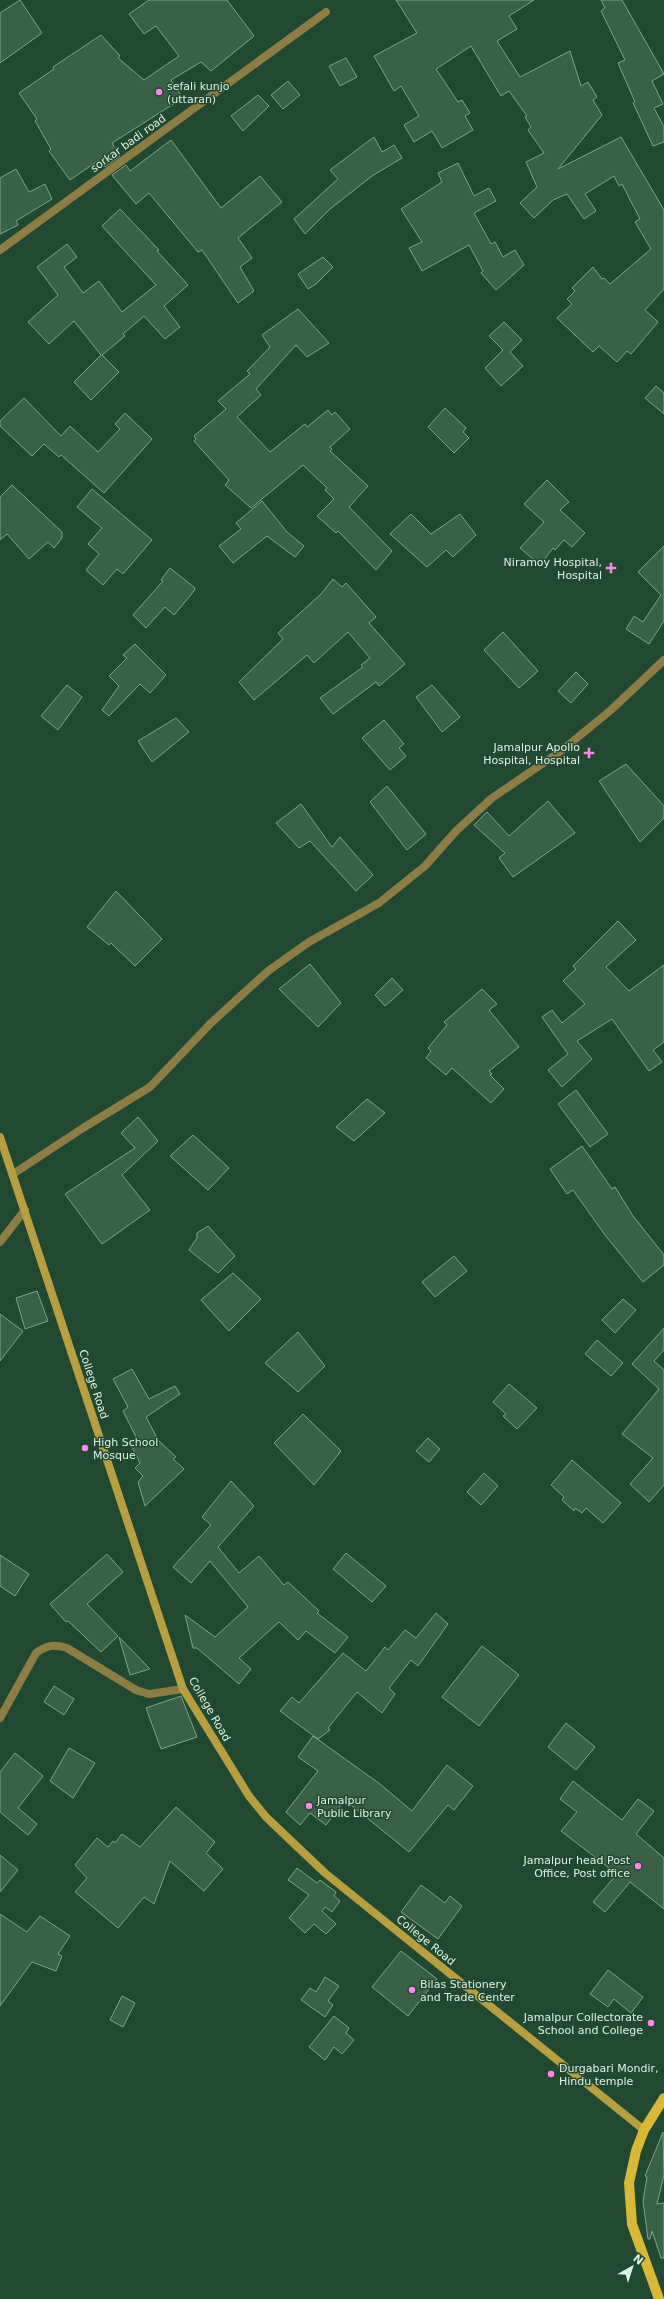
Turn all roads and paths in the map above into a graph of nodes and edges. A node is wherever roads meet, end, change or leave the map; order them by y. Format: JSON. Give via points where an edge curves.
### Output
{"nodes":[{"id":1,"x":326,"y":12,"type":"dead end"},
{"id":2,"x":0,"y":250,"type":"edge"},
{"id":3,"x":664,"y":660,"type":"edge"},
{"id":4,"x":0,"y":1137,"type":"edge"},
{"id":5,"x":13,"y":1174,"type":"junction"},
{"id":6,"x":25,"y":1210,"type":"junction"},
{"id":7,"x":0,"y":1242,"type":"edge"},
{"id":8,"x":183,"y":1689,"type":"junction"},
{"id":9,"x":0,"y":1718,"type":"edge"},
{"id":10,"x":664,"y":2098,"type":"edge"},
{"id":11,"x":644,"y":2130,"type":"junction"},
{"id":12,"x":659,"y":2299,"type":"edge"}],
"edges":[{"from":1,"to":2,"type":"street","name":"sorkar badi road"},
{"from":3,"to":5,"type":"street","via":[[611,710],[561,751],[492,798],[456,831],[425,866],[379,903],[309,942],[268,970],[211,1023],[150,1087]]},
{"from":4,"to":5,"type":"main road","name":"College Road"},
{"from":5,"to":6,"type":"main road","name":"College Road"},
{"from":6,"to":7,"type":"street"},
{"from":6,"to":8,"type":"main road","name":"College Road"},
{"from":8,"to":9,"type":"street","via":[[149,1694],[136,1690],[67,1648],[58,1645],[46,1646],[36,1653]]},
{"from":8,"to":11,"type":"main road","name":"College Road","via":[[249,1796],[266,1817],[325,1873]]},
{"from":10,"to":11,"type":"main road"},
{"from":11,"to":12,"type":"main road","via":[[629,2183],[632,2224]]}]}
